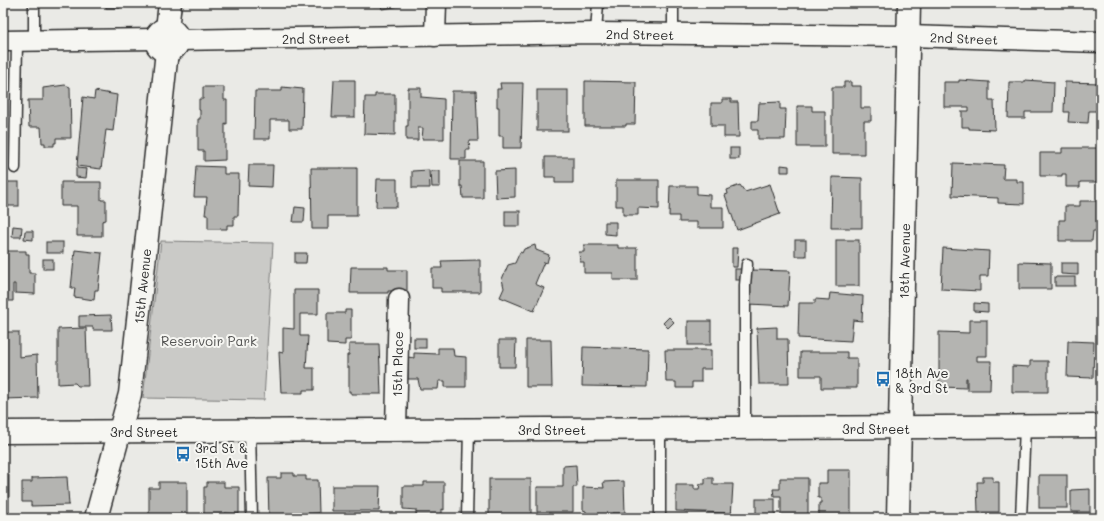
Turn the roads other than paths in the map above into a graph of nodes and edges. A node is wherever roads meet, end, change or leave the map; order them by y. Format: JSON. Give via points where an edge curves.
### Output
{"nodes":[{"id":1,"x":34,"y":3,"type":"edge"},
{"id":2,"x":170,"y":3,"type":"edge"},
{"id":3,"x":436,"y":3,"type":"edge"},
{"id":4,"x":598,"y":3,"type":"edge"},
{"id":5,"x":672,"y":3,"type":"edge"},
{"id":6,"x":909,"y":3,"type":"edge"},
{"id":7,"x":596,"y":33,"type":"junction"},
{"id":8,"x":673,"y":34,"type":"junction"},
{"id":9,"x":435,"y":36,"type":"junction"},
{"id":10,"x":908,"y":36,"type":"junction"},
{"id":11,"x":167,"y":40,"type":"junction"},
{"id":12,"x":18,"y":41,"type":"edge"},
{"id":13,"x":1101,"y":42,"type":"edge"},
{"id":14,"x":15,"y":168,"type":"dead end"},
{"id":15,"x":747,"y":264,"type":"dead end"},
{"id":16,"x":399,"y":299,"type":"dead end"},
{"id":17,"x":1101,"y":426,"type":"edge"},
{"id":18,"x":1025,"y":427,"type":"junction"},
{"id":19,"x":660,"y":428,"type":"junction"},
{"id":20,"x":745,"y":428,"type":"junction"},
{"id":21,"x":901,"y":428,"type":"junction"},
{"id":22,"x":469,"y":429,"type":"junction"},
{"id":23,"x":250,"y":430,"type":"junction"},
{"id":24,"x":396,"y":430,"type":"junction"},
{"id":25,"x":121,"y":431,"type":"junction"},
{"id":26,"x":3,"y":432,"type":"edge"},
{"id":27,"x":96,"y":518,"type":"edge"},
{"id":28,"x":252,"y":518,"type":"edge"},
{"id":29,"x":468,"y":518,"type":"edge"},
{"id":30,"x":660,"y":518,"type":"edge"},
{"id":31,"x":898,"y":518,"type":"edge"},
{"id":32,"x":1021,"y":518,"type":"edge"}],
"edges":[{"from":1,"to":12,"type":"lane"},
{"from":2,"to":11,"type":"street","name":"15th Avenue"},
{"from":3,"to":9,"type":"street"},
{"from":4,"to":7,"type":"lane"},
{"from":5,"to":8,"type":"lane"},
{"from":6,"to":10,"type":"street","name":"18th Avenue"},
{"from":7,"to":8,"type":"street","name":"2nd Street"},
{"from":7,"to":9,"type":"street","name":"2nd Street"},
{"from":8,"to":10,"type":"street","name":"2nd Street"},
{"from":9,"to":11,"type":"street","name":"2nd Street"},
{"from":10,"to":13,"type":"street","name":"2nd Street"},
{"from":10,"to":21,"type":"street","name":"18th Avenue"},
{"from":11,"to":12,"type":"street","name":"2nd Street"},
{"from":11,"to":25,"type":"street","name":"15th Avenue","via":[[130,394]]},
{"from":12,"to":14,"type":"lane"},
{"from":15,"to":20,"type":"lane"},
{"from":16,"to":24,"type":"street","name":"15th Place"},
{"from":17,"to":18,"type":"street","name":"3rd Street"},
{"from":18,"to":21,"type":"street","name":"3rd Street"},
{"from":18,"to":32,"type":"lane"},
{"from":19,"to":20,"type":"street","name":"3rd Street"},
{"from":19,"to":22,"type":"street","name":"3rd Street"},
{"from":19,"to":30,"type":"lane"},
{"from":20,"to":21,"type":"street","name":"3rd Street"},
{"from":21,"to":31,"type":"street","name":"18th Avenue"},
{"from":22,"to":24,"type":"street","name":"3rd Street"},
{"from":22,"to":29,"type":"lane"},
{"from":23,"to":24,"type":"street","name":"3rd Street"},
{"from":23,"to":25,"type":"street","name":"3rd Street"},
{"from":23,"to":28,"type":"lane"},
{"from":25,"to":26,"type":"street","name":"3rd Street"},
{"from":25,"to":27,"type":"street","name":"15th Avenue"}]}
